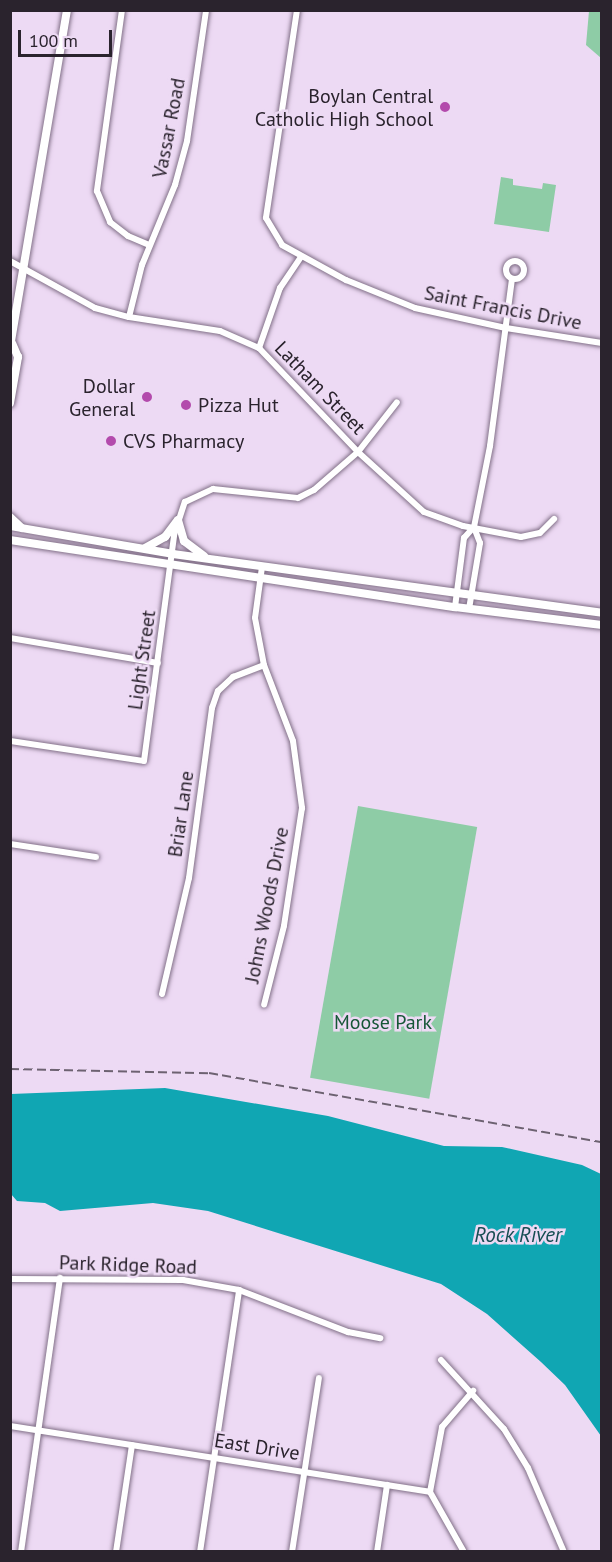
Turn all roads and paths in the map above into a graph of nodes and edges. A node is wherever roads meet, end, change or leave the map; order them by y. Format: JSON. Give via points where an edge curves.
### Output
{"nodes":[{"id":1,"x":67,"y":10,"type":"edge"},
{"id":2,"x":122,"y":10,"type":"edge"},
{"id":3,"x":206,"y":10,"type":"edge"},
{"id":4,"x":297,"y":10,"type":"edge"},
{"id":5,"x":149,"y":245,"type":"junction"},
{"id":6,"x":301,"y":257,"type":"junction"},
{"id":7,"x":10,"y":261,"type":"edge"},
{"id":8,"x":26,"y":271,"type":"junction"},
{"id":9,"x":512,"y":279,"type":"dead end"},
{"id":10,"x":129,"y":317,"type":"junction"},
{"id":11,"x":506,"y":328,"type":"junction"},
{"id":12,"x":602,"y":343,"type":"edge"},
{"id":13,"x":11,"y":345,"type":"edge"},
{"id":14,"x":259,"y":348,"type":"junction"},
{"id":15,"x":397,"y":402,"type":"dead end"},
{"id":16,"x":10,"y":403,"type":"edge"},
{"id":17,"x":358,"y":452,"type":"junction"},
{"id":18,"x":10,"y":517,"type":"edge"},
{"id":19,"x":178,"y":519,"type":"junction"},
{"id":20,"x":554,"y":519,"type":"dead end"},
{"id":21,"x":10,"y":526,"type":"edge"},
{"id":22,"x":474,"y":527,"type":"junction"},
{"id":23,"x":22,"y":529,"type":"junction"},
{"id":24,"x":12,"y":541,"type":"edge"},
{"id":25,"x":145,"y":548,"type":"junction"},
{"id":26,"x":173,"y":554,"type":"junction"},
{"id":27,"x":210,"y":559,"type":"junction"},
{"id":28,"x":172,"y":564,"type":"junction"},
{"id":29,"x":262,"y":567,"type":"junction"},
{"id":30,"x":262,"y":579,"type":"junction"},
{"id":31,"x":457,"y":596,"type":"junction"},
{"id":32,"x":471,"y":597,"type":"junction"},
{"id":33,"x":455,"y":607,"type":"junction"},
{"id":34,"x":469,"y":609,"type":"junction"},
{"id":35,"x":602,"y":613,"type":"edge"},
{"id":36,"x":602,"y":625,"type":"edge"},
{"id":37,"x":10,"y":638,"type":"edge"},
{"id":38,"x":158,"y":663,"type":"junction"},
{"id":39,"x":264,"y":664,"type":"junction"},
{"id":40,"x":10,"y":741,"type":"edge"},
{"id":41,"x":10,"y":844,"type":"edge"},
{"id":42,"x":96,"y":857,"type":"dead end"},
{"id":43,"x":162,"y":994,"type":"dead end"},
{"id":44,"x":264,"y":1005,"type":"dead end"},
{"id":45,"x":60,"y":1278,"type":"junction"},
{"id":46,"x":10,"y":1279,"type":"edge"},
{"id":47,"x":239,"y":1290,"type":"junction"},
{"id":48,"x":380,"y":1338,"type":"dead end"},
{"id":49,"x":441,"y":1360,"type":"dead end"},
{"id":50,"x":319,"y":1378,"type":"dead end"},
{"id":51,"x":473,"y":1392,"type":"junction"},
{"id":52,"x":10,"y":1426,"type":"edge"},
{"id":53,"x":39,"y":1430,"type":"junction"},
{"id":54,"x":132,"y":1445,"type":"junction"},
{"id":55,"x":215,"y":1458,"type":"junction"},
{"id":56,"x":304,"y":1471,"type":"junction"},
{"id":57,"x":387,"y":1485,"type":"junction"},
{"id":58,"x":430,"y":1492,"type":"junction"},
{"id":59,"x":21,"y":1551,"type":"edge"},
{"id":60,"x":116,"y":1551,"type":"edge"},
{"id":61,"x":200,"y":1551,"type":"edge"},
{"id":62,"x":292,"y":1551,"type":"edge"},
{"id":63,"x":377,"y":1551,"type":"edge"},
{"id":64,"x":464,"y":1551,"type":"edge"},
{"id":65,"x":564,"y":1551,"type":"edge"}],
"edges":[{"from":1,"to":8,"type":"main road"},
{"from":2,"to":5,"type":"street","via":[[97,191],[110,222]]},
{"from":3,"to":5,"type":"street","name":"Vassar Road","via":[[187,141],[175,185]]},
{"from":4,"to":6,"type":"street","name":"Saint Francis Drive","via":[[266,218],[282,245]]},
{"from":5,"to":10,"type":"street","name":"Vassar Road"},
{"from":6,"to":11,"type":"street","name":"Saint Francis Drive","via":[[415,308]]},
{"from":6,"to":14,"type":"street","via":[[280,288]]},
{"from":7,"to":8,"type":"street","name":"Latham Street"},
{"from":8,"to":10,"type":"street","name":"Latham Street","via":[[74,299]]},
{"from":8,"to":13,"type":"main road"},
{"from":9,"to":11,"type":"street"},
{"from":10,"to":14,"type":"street","name":"Latham Street","via":[[220,331]]},
{"from":11,"to":12,"type":"street","name":"Saint Francis Drive"},
{"from":11,"to":22,"type":"street"},
{"from":13,"to":16,"type":"main road","via":[[18,357]]},
{"from":14,"to":17,"type":"street","name":"Latham Street"},
{"from":15,"to":17,"type":"street"},
{"from":17,"to":19,"type":"street","via":[[314,490],[298,498],[213,489],[189,499]]},
{"from":17,"to":22,"type":"street","name":"Latham Street","via":[[424,512]]},
{"from":18,"to":23,"type":"main road"},
{"from":19,"to":25,"type":"main road","via":[[165,537]]},
{"from":19,"to":26,"type":"street","name":"Light Street"},
{"from":19,"to":27,"type":"main road","via":[[190,548]]},
{"from":20,"to":22,"type":"street","name":"Latham Street","via":[[540,532],[521,537]]},
{"from":21,"to":23,"type":"main road"},
{"from":22,"to":31,"type":"street","via":[[464,538]]},
{"from":22,"to":32,"type":"street","via":[[480,543]]},
{"from":23,"to":25,"type":"main road"},
{"from":24,"to":28,"type":"main road"},
{"from":25,"to":26,"type":"main road"},
{"from":26,"to":27,"type":"main road"},
{"from":26,"to":28,"type":"street","name":"Light Street"},
{"from":27,"to":29,"type":"main road"},
{"from":28,"to":30,"type":"main road"},
{"from":28,"to":38,"type":"street","name":"Light Street"},
{"from":29,"to":30,"type":"street","name":"Johns Woods Drive"},
{"from":29,"to":31,"type":"main road"},
{"from":30,"to":33,"type":"main road"},
{"from":30,"to":39,"type":"street","name":"Johns Woods Drive","via":[[255,618]]},
{"from":31,"to":32,"type":"main road"},
{"from":31,"to":33,"type":"street"},
{"from":32,"to":34,"type":"street"},
{"from":32,"to":35,"type":"main road"},
{"from":33,"to":34,"type":"main road"},
{"from":34,"to":36,"type":"main road"},
{"from":37,"to":38,"type":"street"},
{"from":38,"to":40,"type":"street","name":"Light Street","via":[[144,761]]},
{"from":39,"to":43,"type":"street","name":"Briar Lane","via":[[233,677],[218,691],[212,708],[189,878]]},
{"from":39,"to":44,"type":"street","name":"Johns Woods Drive","via":[[293,741],[302,808],[284,926]]},
{"from":41,"to":42,"type":"street"},
{"from":45,"to":46,"type":"street","name":"Park Ridge Road"},
{"from":45,"to":47,"type":"street","name":"Park Ridge Road","via":[[165,1279]]},
{"from":45,"to":53,"type":"street"},
{"from":47,"to":48,"type":"street","name":"Park Ridge Road","via":[[348,1332]]},
{"from":47,"to":55,"type":"street"},
{"from":49,"to":51,"type":"street"},
{"from":50,"to":56,"type":"street"},
{"from":51,"to":58,"type":"street","via":[[442,1427]]},
{"from":51,"to":65,"type":"street","via":[[504,1429],[528,1468]]},
{"from":52,"to":53,"type":"street","name":"East Drive"},
{"from":53,"to":54,"type":"street","name":"East Drive"},
{"from":53,"to":59,"type":"street"},
{"from":54,"to":55,"type":"street","name":"East Drive"},
{"from":54,"to":60,"type":"street"},
{"from":55,"to":56,"type":"street","name":"East Drive"},
{"from":55,"to":61,"type":"street"},
{"from":56,"to":57,"type":"street","name":"East Drive"},
{"from":56,"to":62,"type":"street"},
{"from":57,"to":58,"type":"street","name":"East Drive"},
{"from":57,"to":63,"type":"street"},
{"from":58,"to":64,"type":"street"}]}
